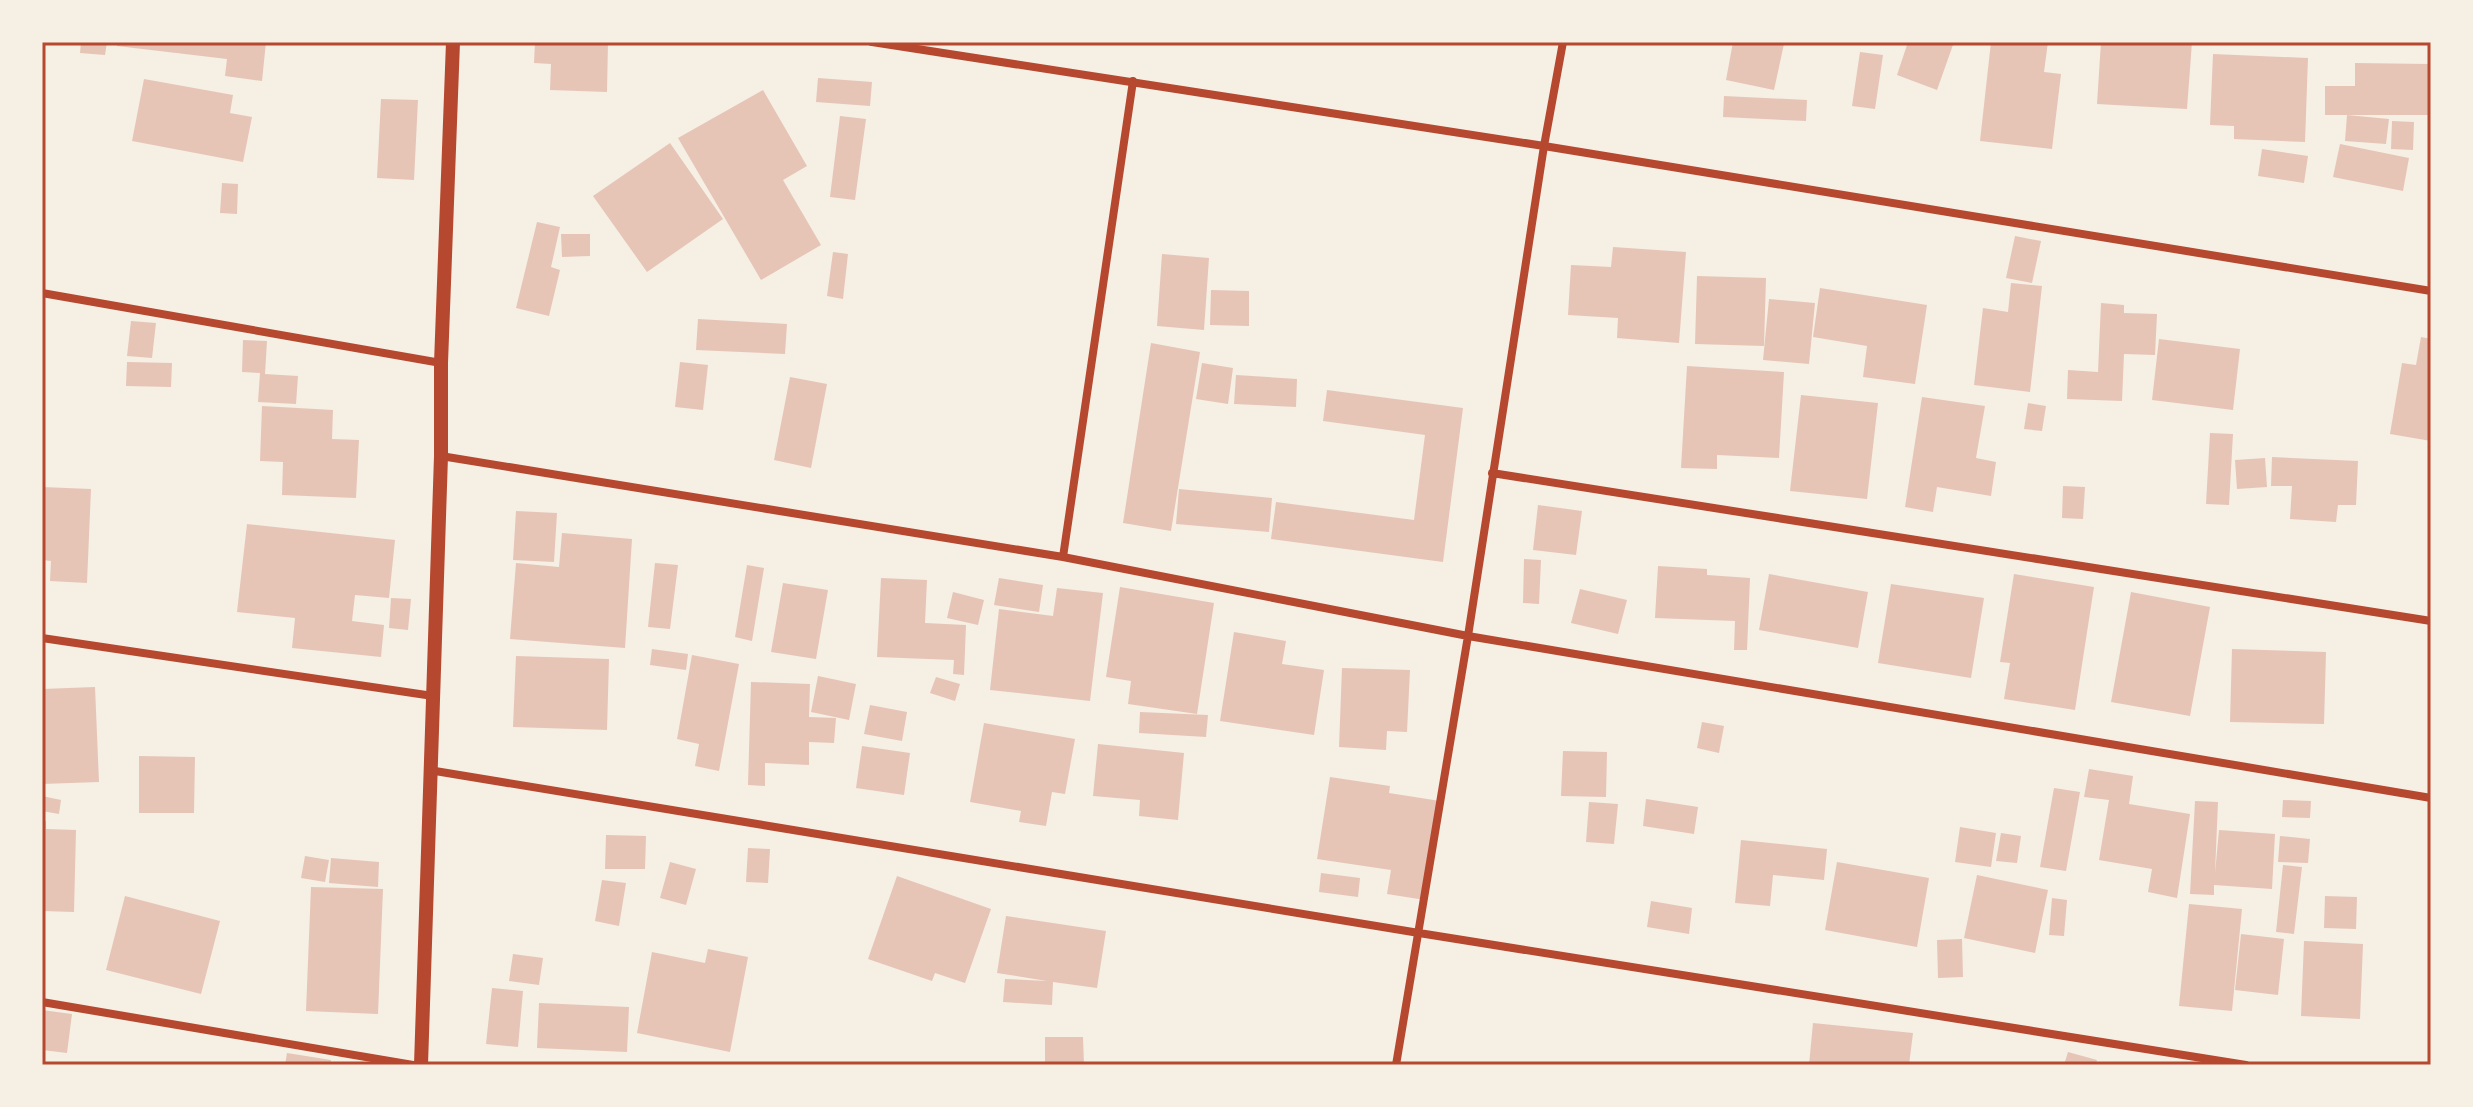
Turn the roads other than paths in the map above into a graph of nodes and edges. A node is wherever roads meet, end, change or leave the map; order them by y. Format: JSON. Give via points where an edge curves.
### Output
{"nodes":[{"id":1,"x":453,"y":42,"type":"edge"},
{"id":2,"x":872,"y":42,"type":"edge"},
{"id":3,"x":1563,"y":42,"type":"edge"},
{"id":4,"x":1133,"y":81,"type":"junction"},
{"id":5,"x":1544,"y":146,"type":"junction"},
{"id":6,"x":2431,"y":291,"type":"edge"},
{"id":7,"x":42,"y":293,"type":"edge"},
{"id":8,"x":441,"y":363,"type":"junction"},
{"id":9,"x":441,"y":456,"type":"junction"},
{"id":10,"x":1492,"y":473,"type":"junction"},
{"id":11,"x":1063,"y":557,"type":"junction"},
{"id":12,"x":2431,"y":621,"type":"edge"},
{"id":13,"x":1468,"y":636,"type":"junction"},
{"id":14,"x":42,"y":638,"type":"edge"},
{"id":15,"x":433,"y":696,"type":"junction"},
{"id":16,"x":429,"y":770,"type":"junction"},
{"id":17,"x":2431,"y":798,"type":"edge"},
{"id":18,"x":1419,"y":933,"type":"junction"},
{"id":19,"x":42,"y":1002,"type":"edge"},
{"id":20,"x":413,"y":1065,"type":"edge"},
{"id":21,"x":421,"y":1065,"type":"edge"},
{"id":22,"x":1396,"y":1065,"type":"edge"},
{"id":23,"x":2246,"y":1065,"type":"edge"}],
"edges":[{"from":1,"to":8,"type":"street"},
{"from":2,"to":4,"type":"street"},
{"from":3,"to":5,"type":"street"},
{"from":4,"to":5,"type":"street"},
{"from":4,"to":11,"type":"street"},
{"from":5,"to":6,"type":"street"},
{"from":5,"to":10,"type":"street"},
{"from":7,"to":8,"type":"street"},
{"from":8,"to":9,"type":"street"},
{"from":9,"to":11,"type":"street"},
{"from":9,"to":15,"type":"street"},
{"from":10,"to":12,"type":"street"},
{"from":10,"to":13,"type":"street"},
{"from":11,"to":13,"type":"street"},
{"from":13,"to":17,"type":"street"},
{"from":13,"to":18,"type":"street"},
{"from":14,"to":15,"type":"street"},
{"from":15,"to":16,"type":"street"},
{"from":16,"to":18,"type":"street"},
{"from":16,"to":21,"type":"street"},
{"from":18,"to":22,"type":"street"},
{"from":18,"to":23,"type":"street"},
{"from":19,"to":20,"type":"street"}]}
